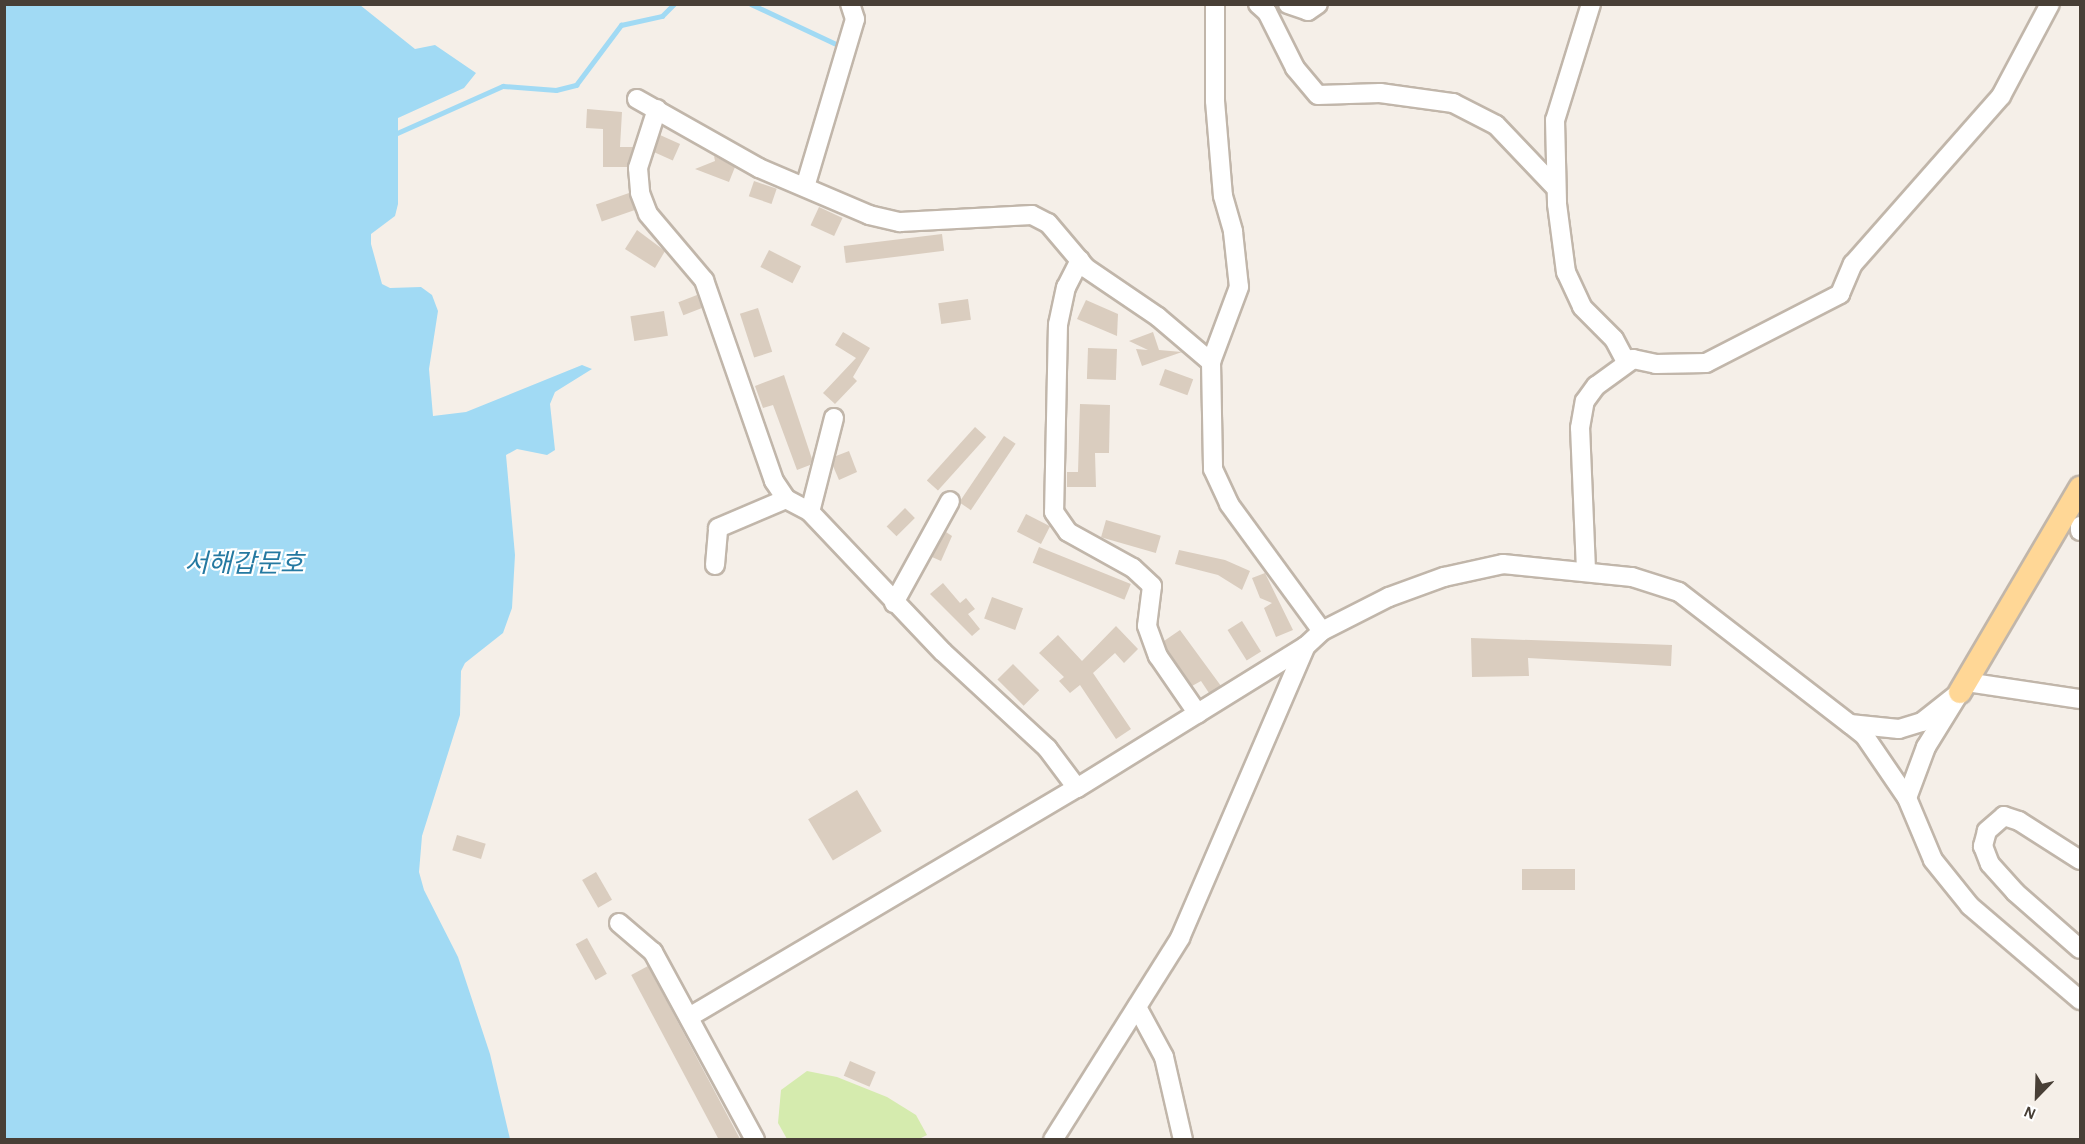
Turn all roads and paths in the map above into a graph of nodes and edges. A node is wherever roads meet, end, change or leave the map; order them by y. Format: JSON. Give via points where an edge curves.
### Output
{"nodes":[{"id":1,"x":850,"y":4,"type":"edge"},
{"id":2,"x":1258,"y":4,"type":"edge"},
{"id":3,"x":1288,"y":4,"type":"edge"},
{"id":4,"x":1318,"y":4,"type":"edge"},
{"id":5,"x":1591,"y":4,"type":"edge"},
{"id":6,"x":2050,"y":4,"type":"edge"},
{"id":7,"x":1220,"y":6,"type":"edge"},
{"id":8,"x":638,"y":99,"type":"dead end"},
{"id":9,"x":657,"y":110,"type":"junction"},
{"id":10,"x":805,"y":187,"type":"junction"},
{"id":11,"x":1556,"y":188,"type":"junction"},
{"id":12,"x":1080,"y":260,"type":"junction"},
{"id":13,"x":1626,"y":362,"type":"junction"},
{"id":14,"x":1210,"y":363,"type":"junction"},
{"id":15,"x":834,"y":418,"type":"dead end"},
{"id":16,"x":2080,"y":488,"type":"edge"},
{"id":17,"x":786,"y":499,"type":"junction"},
{"id":18,"x":950,"y":501,"type":"dead end"},
{"id":19,"x":810,"y":512,"type":"junction"},
{"id":20,"x":2080,"y":526,"type":"edge"},
{"id":21,"x":2080,"y":531,"type":"edge"},
{"id":22,"x":715,"y":565,"type":"dead end"},
{"id":23,"x":1586,"y":570,"type":"junction"},
{"id":24,"x":894,"y":603,"type":"junction"},
{"id":25,"x":1322,"y":631,"type":"junction"},
{"id":26,"x":1306,"y":646,"type":"junction"},
{"id":27,"x":1963,"y":687,"type":"junction"},
{"id":28,"x":2080,"y":699,"type":"edge"},
{"id":29,"x":1198,"y":714,"type":"junction"},
{"id":30,"x":1850,"y":724,"type":"junction"},
{"id":31,"x":1077,"y":788,"type":"junction"},
{"id":32,"x":1907,"y":798,"type":"junction"},
{"id":33,"x":2080,"y":860,"type":"edge"},
{"id":34,"x":619,"y":922,"type":"dead end"},
{"id":35,"x":2080,"y":948,"type":"edge"},
{"id":36,"x":2080,"y":1000,"type":"edge"},
{"id":37,"x":1137,"y":1006,"type":"junction"},
{"id":38,"x":691,"y":1016,"type":"junction"},
{"id":39,"x":755,"y":1140,"type":"edge"},
{"id":40,"x":1053,"y":1140,"type":"edge"},
{"id":41,"x":1183,"y":1140,"type":"edge"}],
"edges":[{"from":1,"to":10,"type":"street","via":[[855,19]]},
{"from":2,"to":11,"type":"street","via":[[1267,12],[1294,68],[1318,94],[1380,93],[1453,103],[1496,125]]},
{"from":3,"to":4,"type":"street","via":[[1308,11]]},
{"from":5,"to":11,"type":"street","via":[[1555,120]]},
{"from":6,"to":13,"type":"street","via":[[2001,96],[1853,264],[1840,294],[1706,363]]},
{"from":7,"to":14,"type":"street","via":[[1222,184],[1239,287]]},
{"from":8,"to":9,"type":"street"},
{"from":9,"to":10,"type":"street","via":[[759,168]]},
{"from":9,"to":17,"type":"street","via":[[638,168],[640,193],[648,214],[704,280],[774,481]]},
{"from":10,"to":12,"type":"street","via":[[869,214],[900,222],[1032,215],[1048,223]]},
{"from":11,"to":13,"type":"street","via":[[1566,272],[1582,307],[1614,339]]},
{"from":12,"to":14,"type":"street"},
{"from":12,"to":29,"type":"street","via":[[1066,287],[1058,324],[1054,512],[1068,532],[1133,568],[1152,586],[1147,626],[1158,657]]},
{"from":13,"to":23,"type":"street","via":[[1585,401],[1580,428]]},
{"from":14,"to":25,"type":"street","via":[[1213,470],[1229,504]]},
{"from":15,"to":19,"type":"street"},
{"from":16,"to":27,"type":"main road"},
{"from":17,"to":19,"type":"street"},
{"from":17,"to":22,"type":"street","via":[[718,528]]},
{"from":18,"to":24,"type":"street"},
{"from":19,"to":24,"type":"street"},
{"from":20,"to":21,"type":"street"},
{"from":23,"to":25,"type":"street","via":[[1503,564],[1444,577]]},
{"from":23,"to":30,"type":"street","via":[[1679,592]]},
{"from":24,"to":31,"type":"street","via":[[1047,748]]},
{"from":25,"to":26,"type":"street"},
{"from":26,"to":29,"type":"street"},
{"from":26,"to":37,"type":"street","via":[[1192,914]]},
{"from":27,"to":28,"type":"street"},
{"from":27,"to":30,"type":"street","via":[[1922,722],[1899,729]]},
{"from":27,"to":32,"type":"street","via":[[1926,747]]},
{"from":29,"to":31,"type":"street"},
{"from":30,"to":32,"type":"street","via":[[1864,735]]},
{"from":31,"to":38,"type":"street"},
{"from":32,"to":36,"type":"street","via":[[1933,860],[1970,906]]},
{"from":33,"to":35,"type":"street","via":[[2019,821],[2004,816],[1987,831],[1983,846],[1990,864],[2015,892]]},
{"from":34,"to":38,"type":"street","via":[[653,952]]},
{"from":37,"to":40,"type":"street"},
{"from":37,"to":41,"type":"street","via":[[1164,1057]]},
{"from":38,"to":39,"type":"street"}]}
